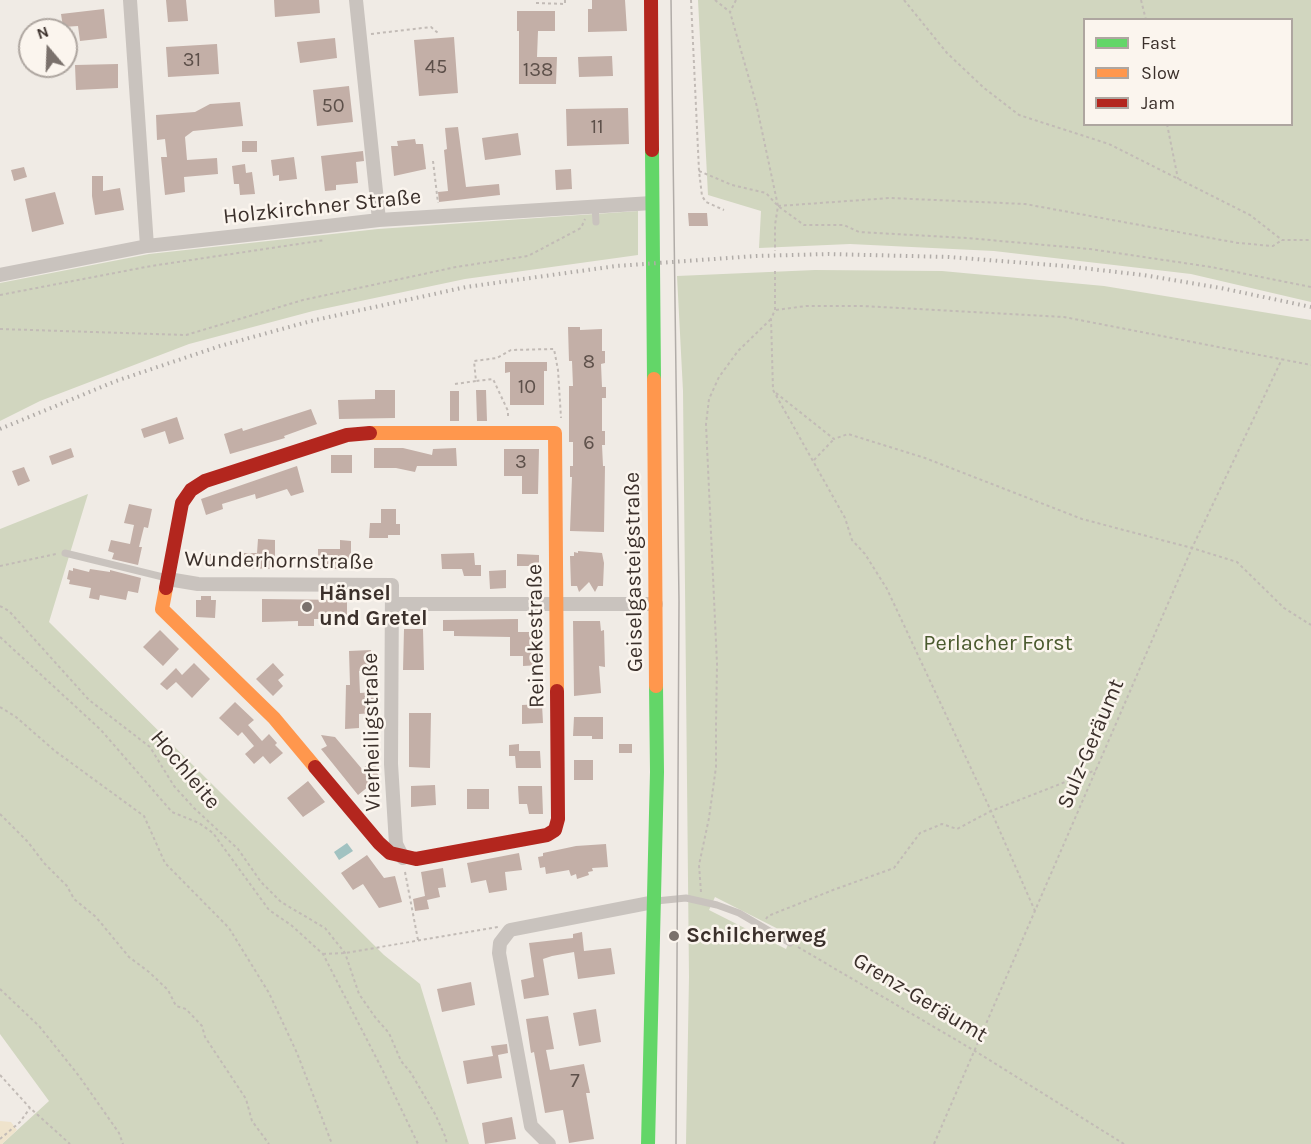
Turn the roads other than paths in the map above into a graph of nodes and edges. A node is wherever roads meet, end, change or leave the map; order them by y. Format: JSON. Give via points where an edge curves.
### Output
{"nodes":[{"id":1,"x":130,"y":0,"type":"edge"},
{"id":2,"x":356,"y":0,"type":"edge"},
{"id":3,"x":651,"y":0,"type":"edge"},
{"id":4,"x":652,"y":203,"type":"junction"},
{"id":5,"x":379,"y":220,"type":"junction"},
{"id":6,"x":147,"y":246,"type":"junction"},
{"id":7,"x":0,"y":275,"type":"edge"},
{"id":8,"x":65,"y":553,"type":"road end"},
{"id":9,"x":168,"y":579,"type":"junction"},
{"id":10,"x":392,"y":604,"type":"junction"},
{"id":11,"x":656,"y":604,"type":"junction"},
{"id":12,"x":556,"y":605,"type":"junction"},
{"id":13,"x":403,"y":858,"type":"junction"},
{"id":14,"x":654,"y":902,"type":"junction"},
{"id":15,"x":790,"y":943,"type":"road end"},
{"id":16,"x":549,"y":1144,"type":"edge"},
{"id":17,"x":648,"y":1144,"type":"edge"}],
"edges":[{"from":1,"to":6,"type":"street"},
{"from":2,"to":5,"type":"street"},
{"from":3,"to":4,"type":"street","name":"Geiselgasteigstraße"},
{"from":4,"to":5,"type":"street","name":"Holzkirchner Straße","via":[[596,215]]},
{"from":4,"to":11,"type":"street","name":"Geiselgasteigstraße"},
{"from":5,"to":6,"type":"street","name":"Holzkirchner Straße"},
{"from":6,"to":7,"type":"street","name":"Holzkirchner Straße"},
{"from":8,"to":9,"type":"lane","name":"Wunderhornstraße"},
{"from":9,"to":10,"type":"street","name":"Wunderhornstraße","via":[[198,584],[392,585]]},
{"from":9,"to":12,"type":"street","name":"Reinekestraße","via":[[182,503],[191,490],[205,481],[347,435],[555,433]]},
{"from":9,"to":13,"type":"street","via":[[162,609],[274,718],[379,843]]},
{"from":10,"to":12,"type":"street"},
{"from":10,"to":13,"type":"street","name":"Vierheiligstraße","via":[[391,764],[396,844]]},
{"from":11,"to":12,"type":"street"},
{"from":11,"to":14,"type":"street","name":"Geiselgasteigstraße"},
{"from":12,"to":13,"type":"street","name":"Reinekestraße","via":[[559,791],[555,830],[547,835],[416,859]]},
{"from":14,"to":15,"type":"lane","via":[[686,898],[701,901],[739,913]]},
{"from":14,"to":16,"type":"street","via":[[510,930],[500,943],[531,1126]]},
{"from":14,"to":17,"type":"street","name":"Geiselgasteigstraße"}]}
